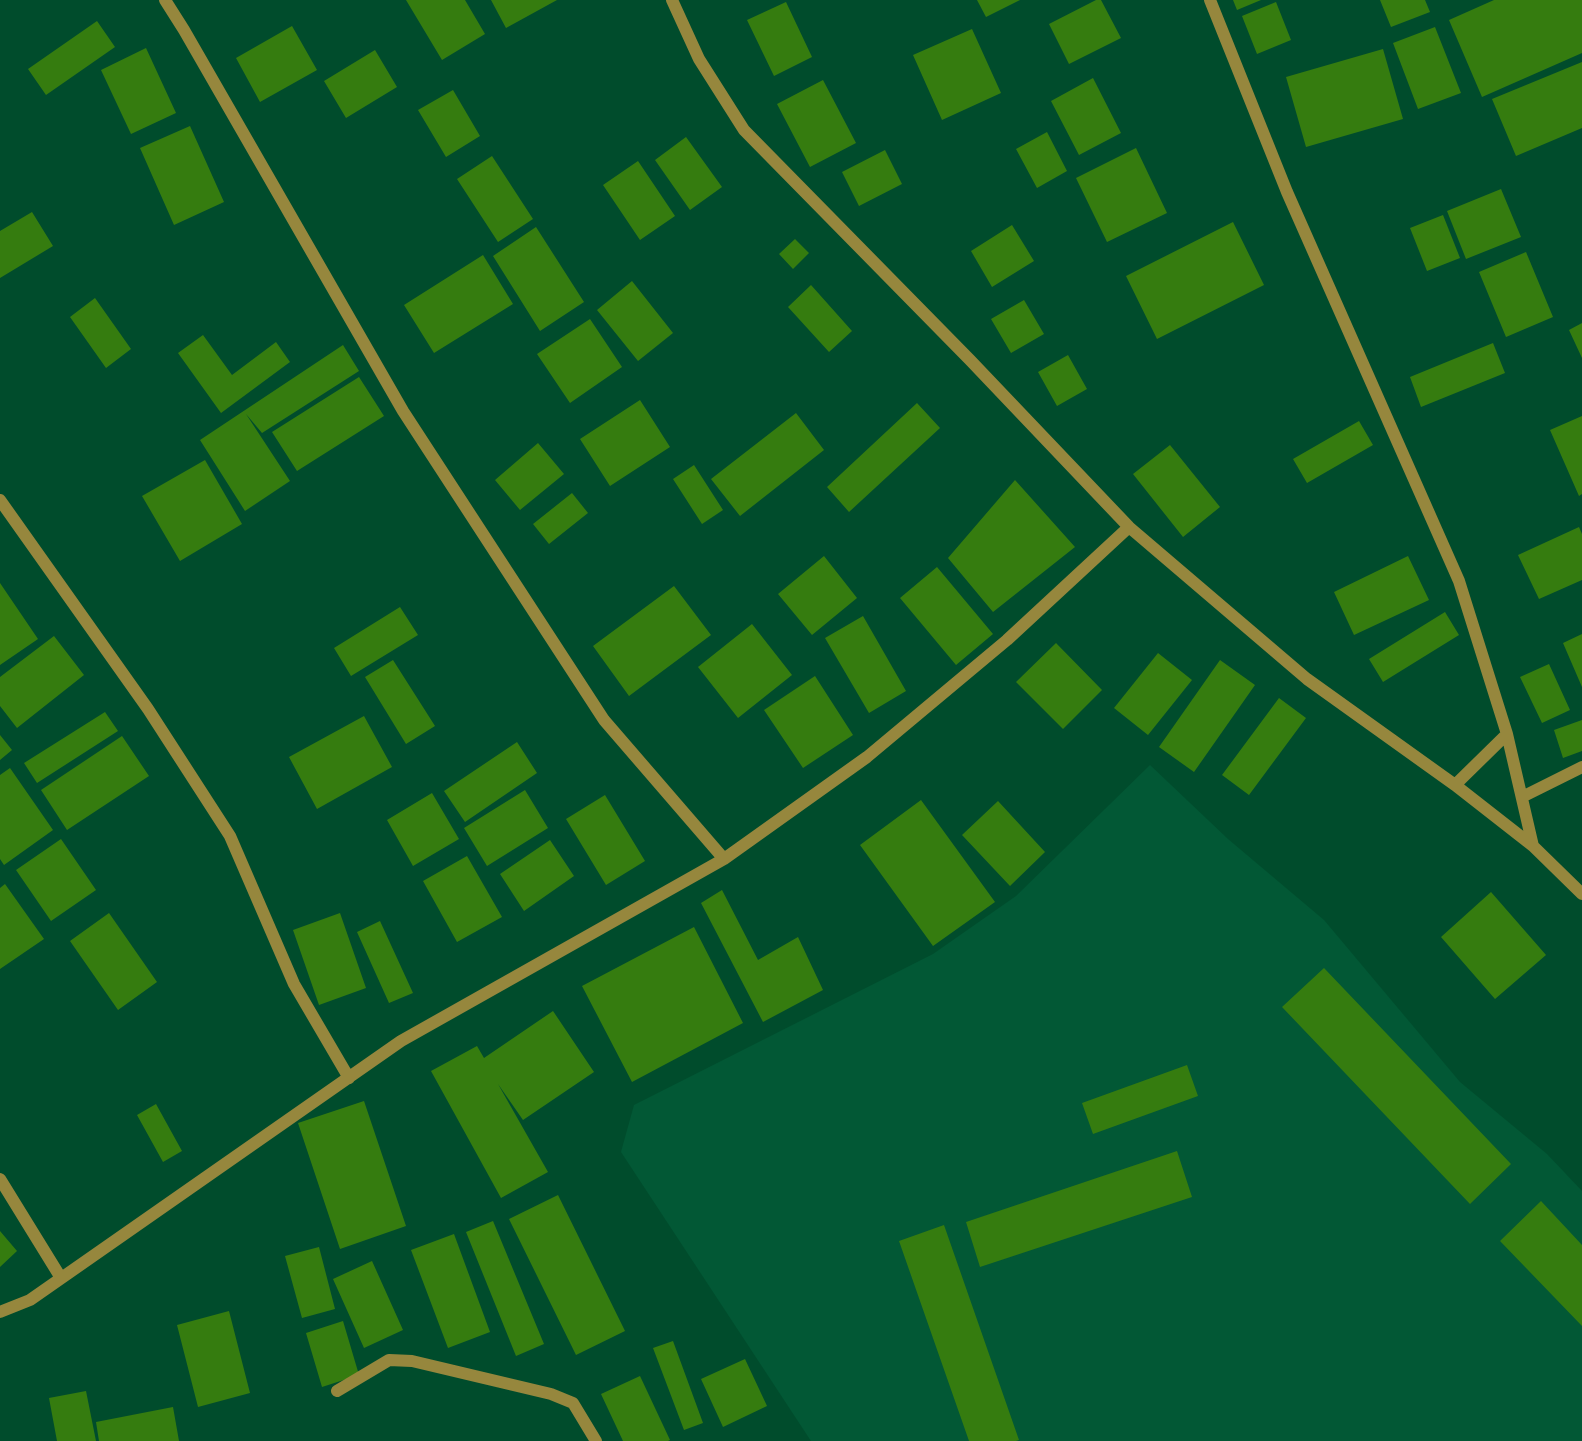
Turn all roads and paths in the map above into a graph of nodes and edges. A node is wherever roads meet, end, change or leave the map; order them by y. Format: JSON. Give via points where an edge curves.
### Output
{"nodes":[{"id":1,"x":165,"y":0,"type":"edge"},
{"id":2,"x":672,"y":0,"type":"edge"},
{"id":3,"x":1210,"y":0,"type":"edge"},
{"id":4,"x":0,"y":500,"type":"edge"},
{"id":5,"x":1129,"y":527,"type":"junction"},
{"id":6,"x":1507,"y":734,"type":"junction"},
{"id":7,"x":1582,"y":767,"type":"edge"},
{"id":8,"x":1455,"y":785,"type":"junction"},
{"id":9,"x":1522,"y":796,"type":"junction"},
{"id":10,"x":1533,"y":846,"type":"junction"},
{"id":11,"x":724,"y":859,"type":"junction"},
{"id":12,"x":1582,"y":894,"type":"edge"},
{"id":13,"x":349,"y":1078,"type":"junction"},
{"id":14,"x":0,"y":1179,"type":"edge"},
{"id":15,"x":62,"y":1278,"type":"junction"},
{"id":16,"x":0,"y":1312,"type":"edge"},
{"id":17,"x":337,"y":1392,"type":"dead end"},
{"id":18,"x":596,"y":1441,"type":"edge"}],
"edges":[{"from":1,"to":11,"type":"street","via":[[403,410],[598,712]]},
{"from":2,"to":5,"type":"street","via":[[699,59],[744,130]]},
{"from":3,"to":6,"type":"street","via":[[1287,192],[1459,581]]},
{"from":4,"to":13,"type":"street","via":[[148,709],[230,836],[294,984]]},
{"from":5,"to":8,"type":"street","via":[[1308,679]]},
{"from":5,"to":11,"type":"street","via":[[1007,640],[867,757]]},
{"from":6,"to":8,"type":"street"},
{"from":6,"to":9,"type":"street"},
{"from":7,"to":9,"type":"street"},
{"from":8,"to":10,"type":"street"},
{"from":9,"to":10,"type":"street"},
{"from":10,"to":12,"type":"street"},
{"from":11,"to":13,"type":"street","via":[[401,1041]]},
{"from":13,"to":15,"type":"street"},
{"from":14,"to":15,"type":"street"},
{"from":15,"to":16,"type":"street","via":[[30,1300]]},
{"from":17,"to":18,"type":"street","via":[[389,1360],[412,1361],[552,1394],[573,1403]]}]}
